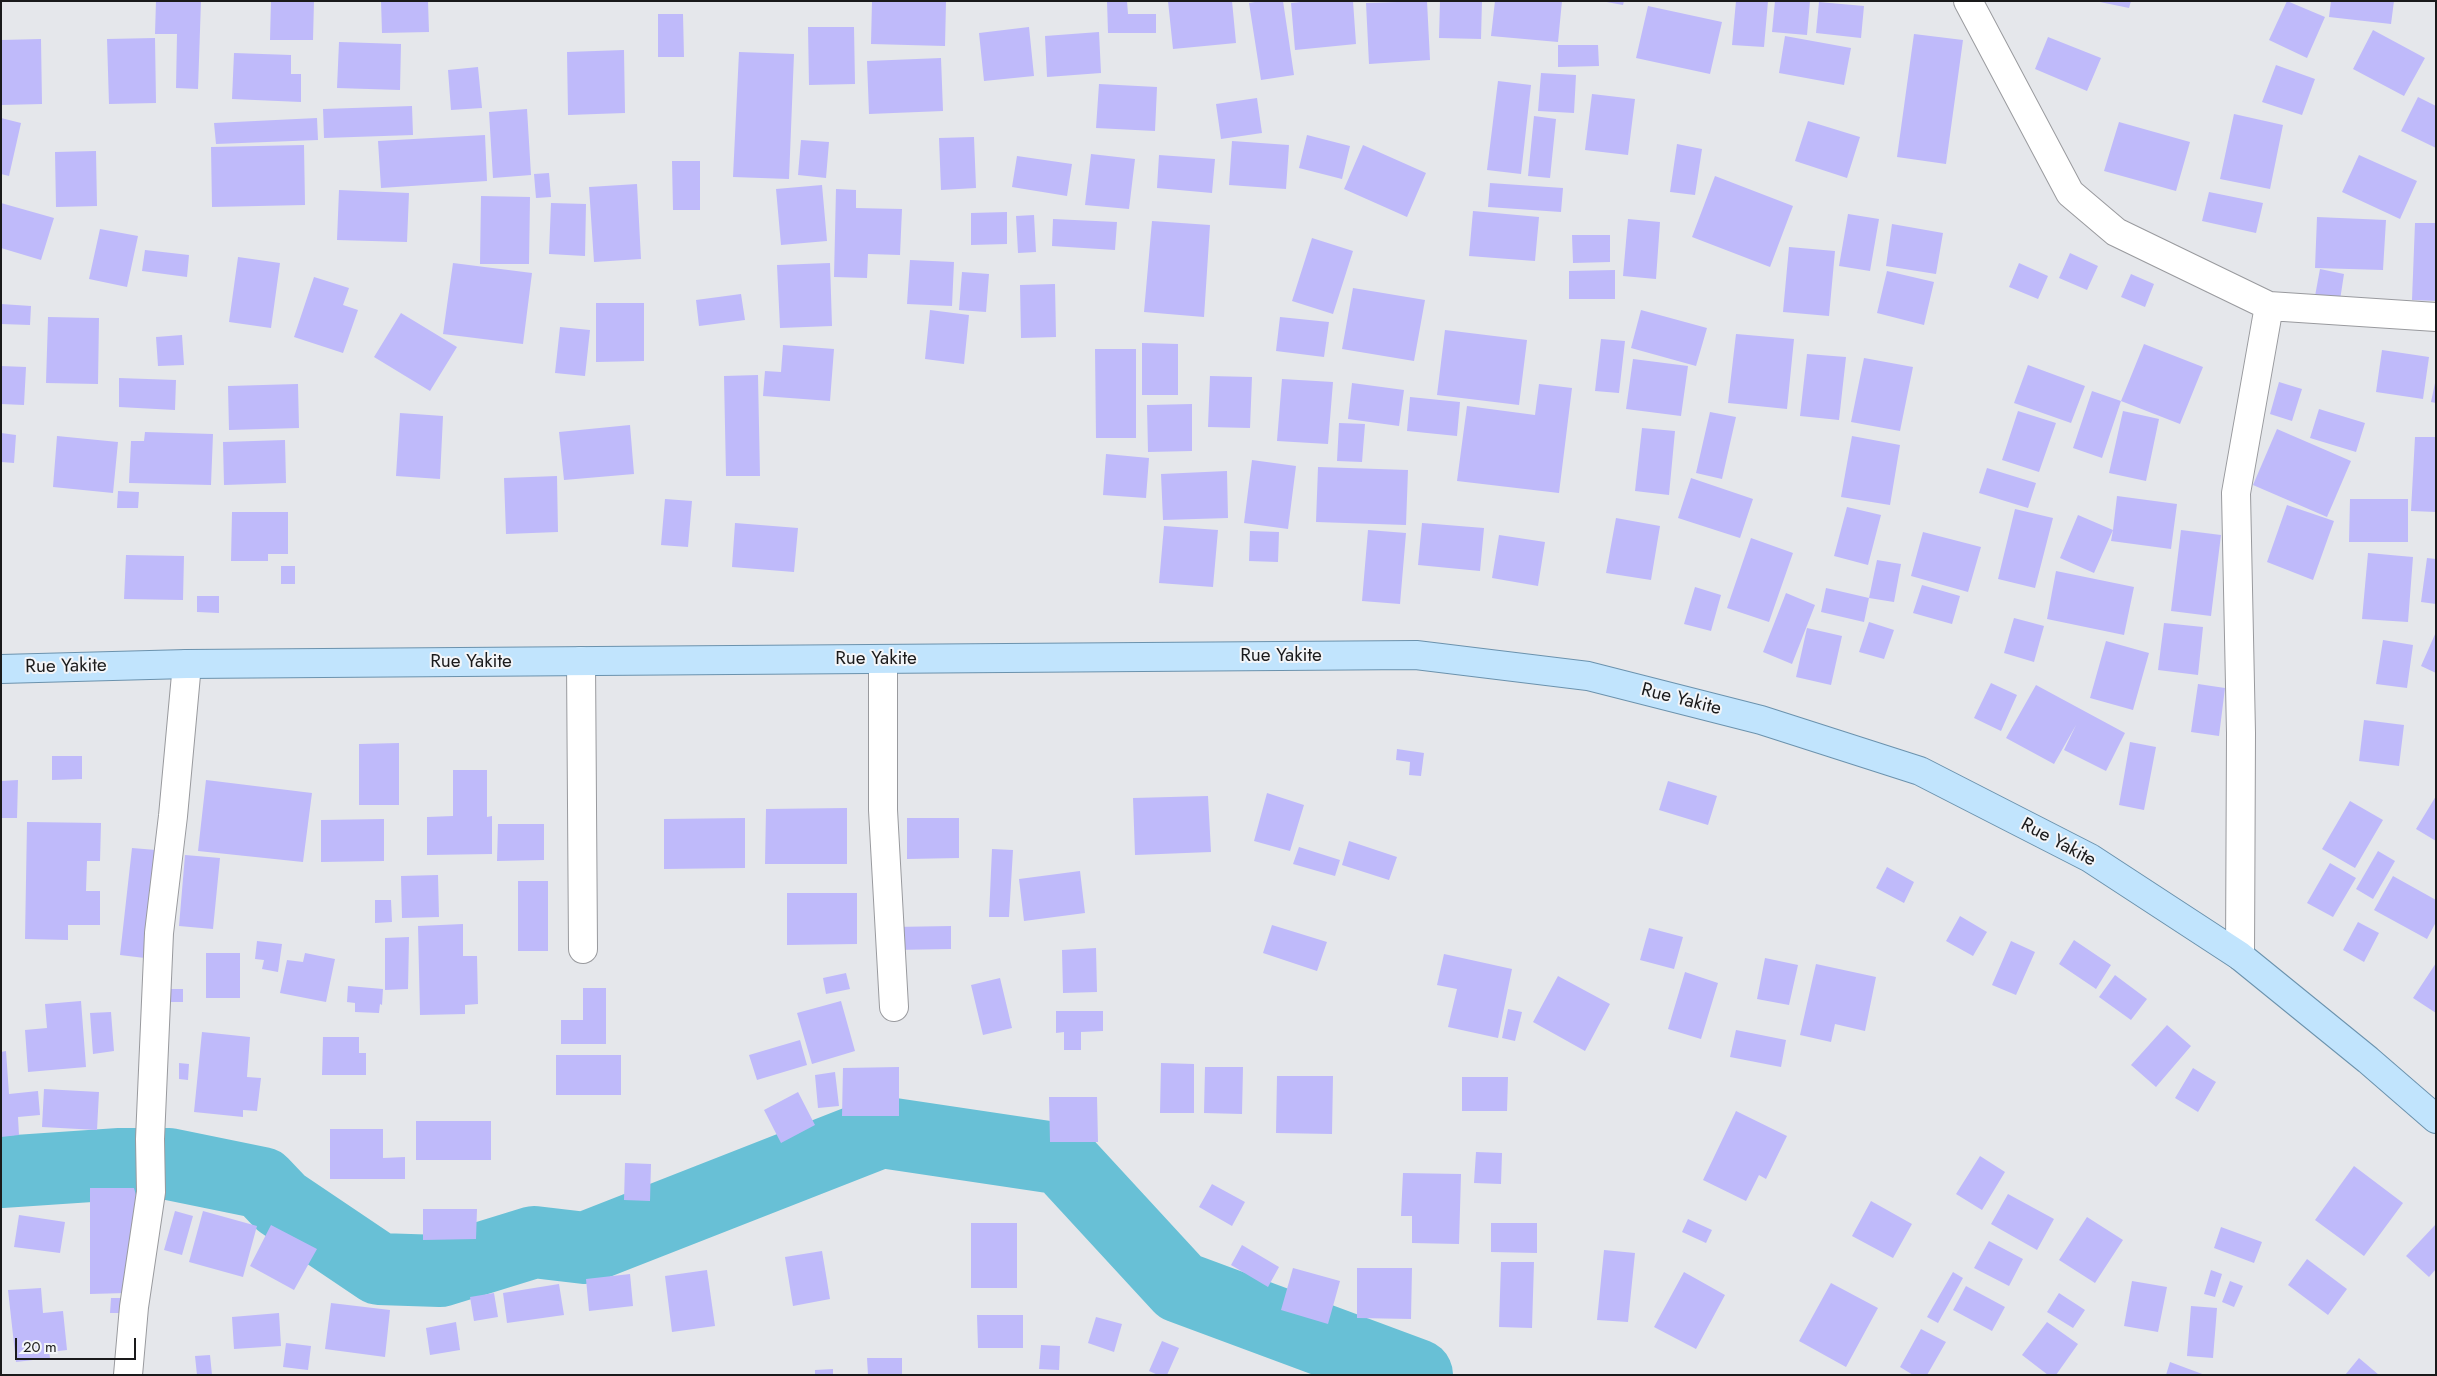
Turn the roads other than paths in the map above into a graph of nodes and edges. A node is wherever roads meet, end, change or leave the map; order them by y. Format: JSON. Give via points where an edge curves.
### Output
{"nodes":[{"id":1,"x":1968,"y":1,"type":"edge"},
{"id":2,"x":2269,"y":306,"type":"junction"},
{"id":3,"x":2436,"y":317,"type":"edge"},
{"id":4,"x":883,"y":659,"type":"junction"},
{"id":5,"x":582,"y":661,"type":"junction"},
{"id":6,"x":187,"y":664,"type":"junction"},
{"id":7,"x":1,"y":669,"type":"edge"},
{"id":8,"x":583,"y":949,"type":"dead end"},
{"id":9,"x":2240,"y":956,"type":"junction"},
{"id":10,"x":894,"y":1007,"type":"dead end"},
{"id":11,"x":2436,"y":1120,"type":"edge"},
{"id":12,"x":128,"y":1375,"type":"edge"}],
"edges":[{"from":1,"to":2,"type":"street","via":[[2070,193],[2116,232]]},
{"from":2,"to":3,"type":"street"},
{"from":2,"to":9,"type":"street","via":[[2236,494],[2241,733]]},
{"from":4,"to":5,"type":"main road","name":"Rue Yakite"},
{"from":4,"to":9,"type":"main road","name":"Rue Yakite","via":[[1416,655],[1588,676],[1761,720],[1920,771],[2090,858]]},
{"from":4,"to":10,"type":"street","via":[[883,810]]},
{"from":5,"to":6,"type":"main road","name":"Rue Yakite"},
{"from":5,"to":8,"type":"street"},
{"from":6,"to":7,"type":"main road","name":"Rue Yakite"},
{"from":6,"to":12,"type":"street","via":[[174,816],[159,933],[150,1139],[151,1192],[134,1307]]},
{"from":9,"to":11,"type":"main road","name":"Rue Yakite"}]}
